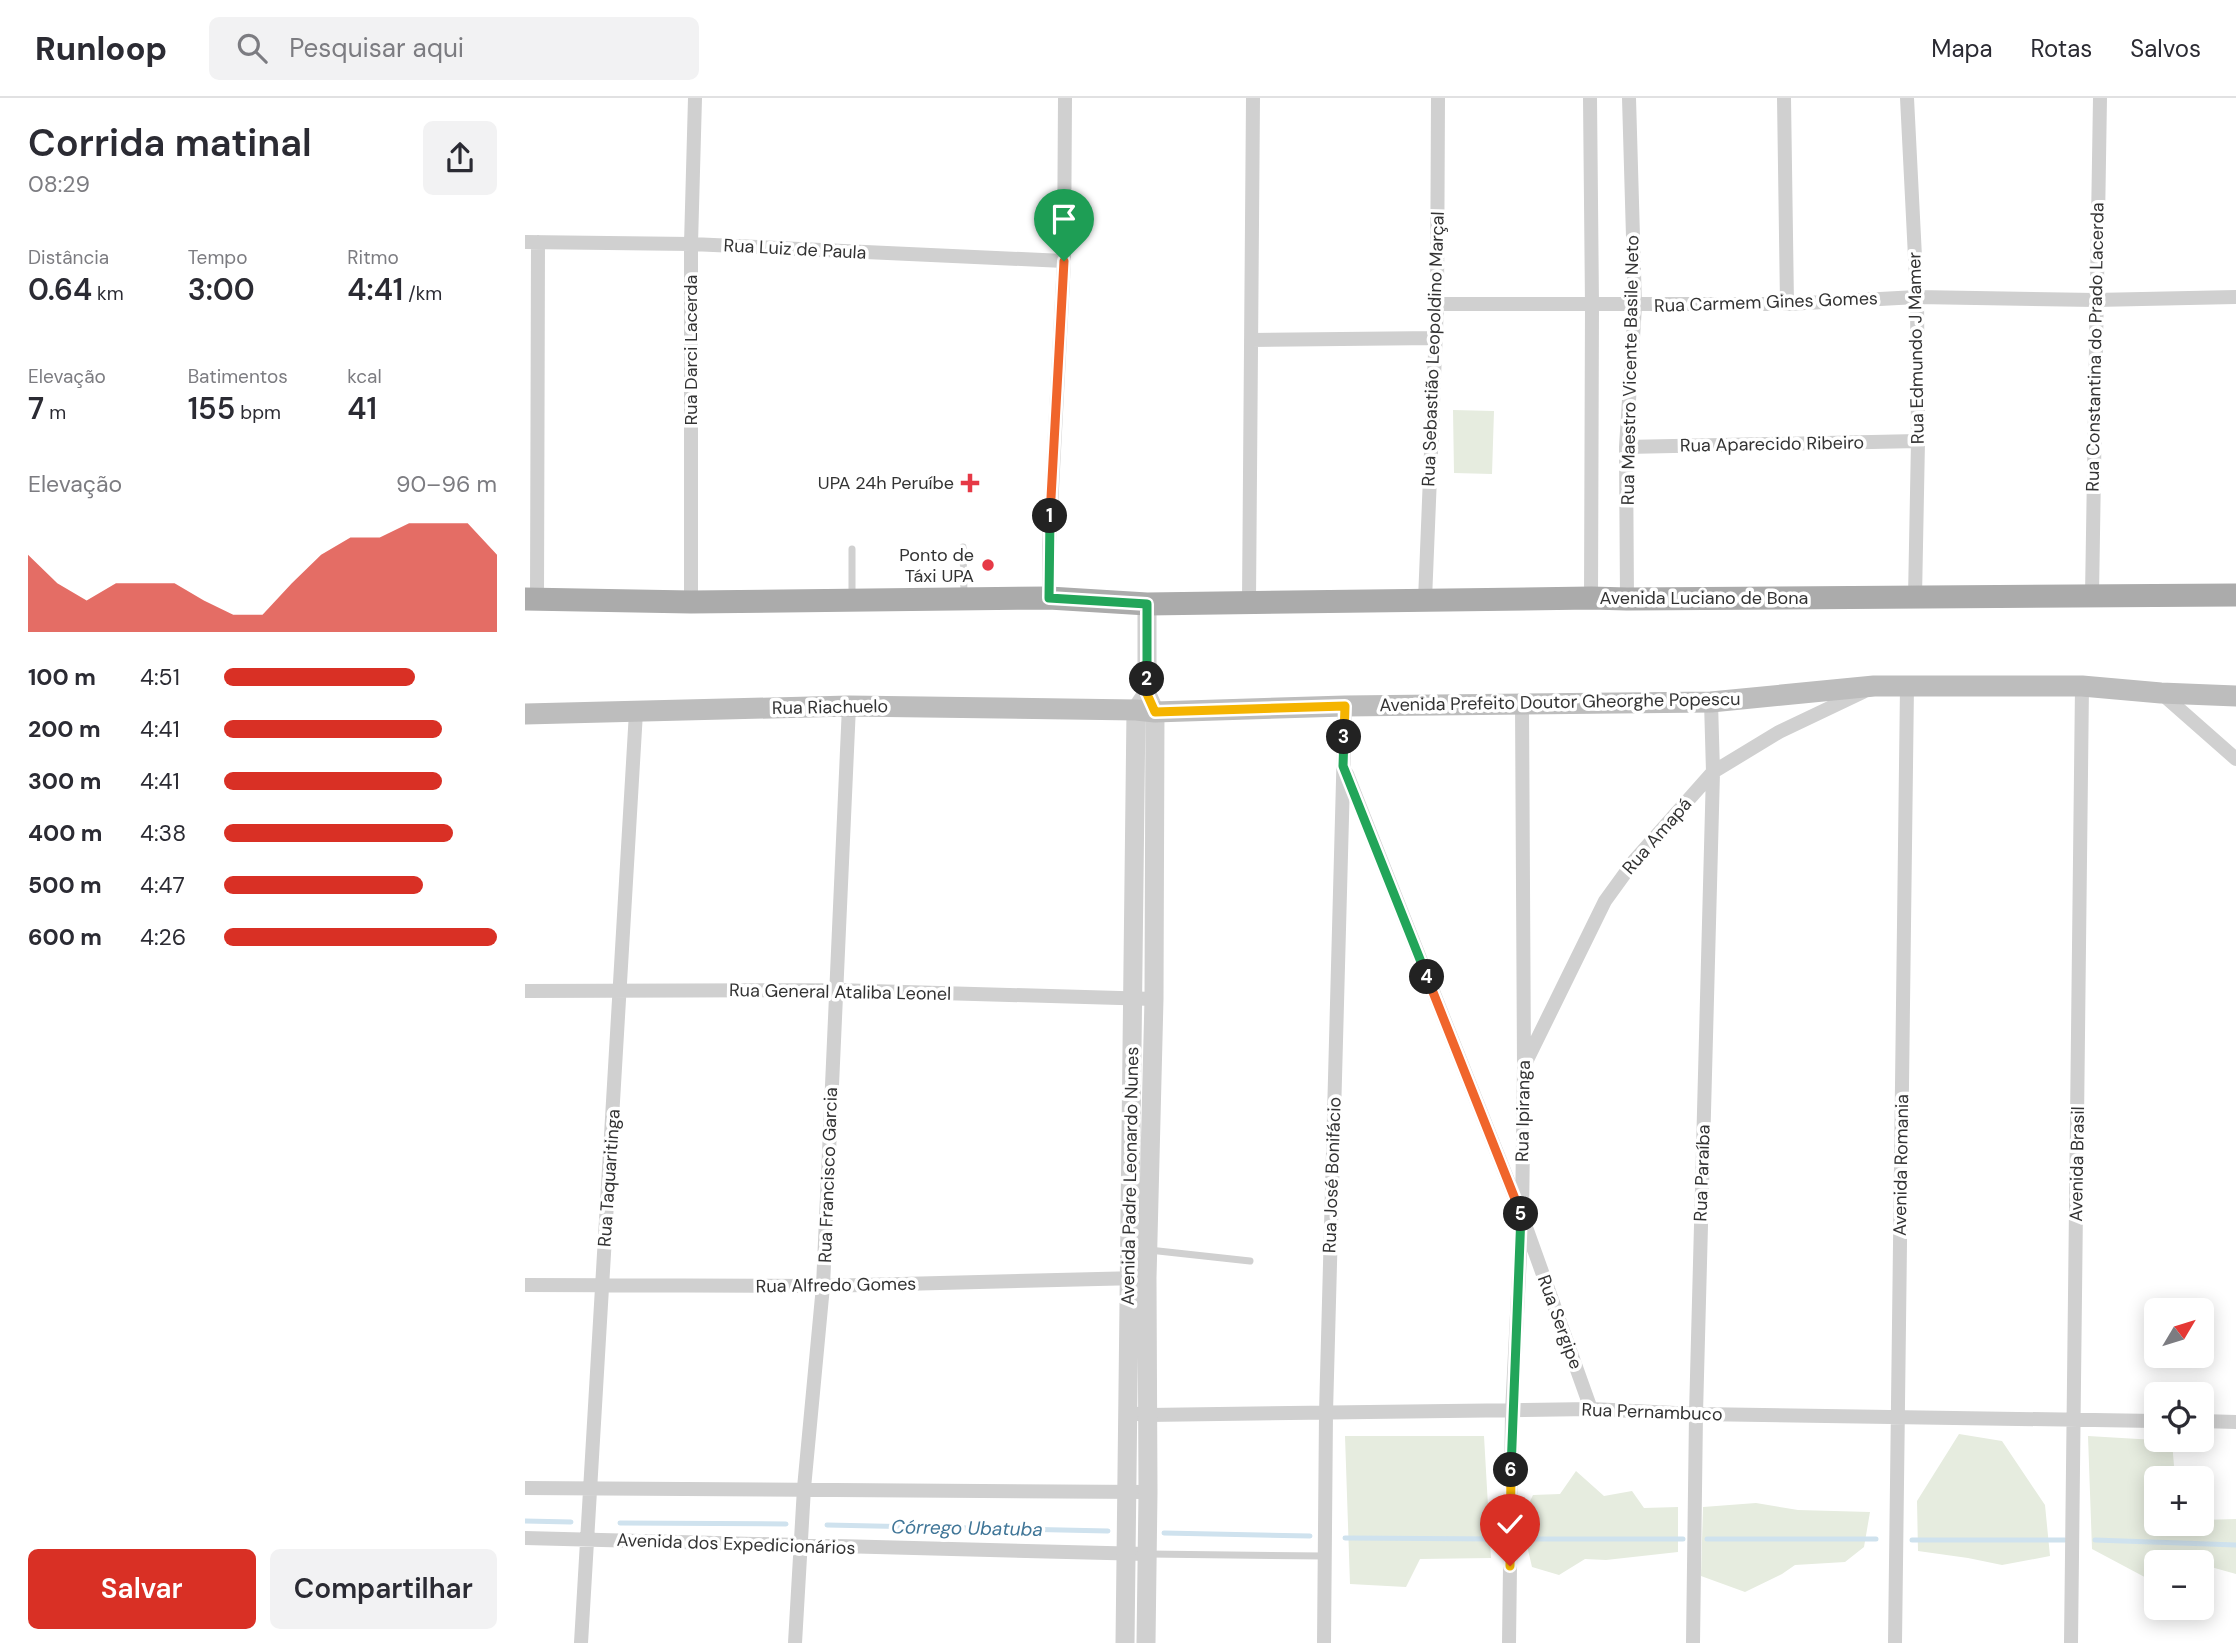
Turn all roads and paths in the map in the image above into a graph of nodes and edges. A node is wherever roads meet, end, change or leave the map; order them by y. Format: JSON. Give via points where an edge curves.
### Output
{"nodes":[{"id":1,"x":695,"y":98,"type":"edge"},
{"id":2,"x":1065,"y":98,"type":"edge"},
{"id":3,"x":1253,"y":98,"type":"edge"},
{"id":4,"x":1438,"y":98,"type":"edge"},
{"id":5,"x":1590,"y":98,"type":"edge"},
{"id":6,"x":1629,"y":98,"type":"edge"},
{"id":7,"x":1784,"y":98,"type":"edge"},
{"id":8,"x":1907,"y":98,"type":"edge"},
{"id":9,"x":2100,"y":98,"type":"edge"},
{"id":10,"x":531,"y":242,"type":"edge"},
{"id":11,"x":691,"y":244,"type":"junction"},
{"id":12,"x":1064,"y":261,"type":"junction"},
{"id":13,"x":1917,"y":297,"type":"junction"},
{"id":14,"x":2236,"y":297,"type":"edge"},
{"id":15,"x":2095,"y":300,"type":"junction"},
{"id":16,"x":1437,"y":304,"type":"junction"},
{"id":17,"x":1787,"y":304,"type":"junction"},
{"id":18,"x":1592,"y":305,"type":"junction"},
{"id":19,"x":1635,"y":306,"type":"junction"},
{"id":20,"x":1436,"y":338,"type":"junction"},
{"id":21,"x":1251,"y":340,"type":"junction"},
{"id":22,"x":1918,"y":441,"type":"junction"},
{"id":23,"x":1626,"y":447,"type":"junction"},
{"id":24,"x":963,"y":547,"type":"dead end"},
{"id":25,"x":852,"y":549,"type":"dead end"},
{"id":26,"x":2236,"y":595,"type":"edge"},
{"id":27,"x":2092,"y":596,"type":"junction"},
{"id":28,"x":1049,"y":598,"type":"junction"},
{"id":29,"x":1591,"y":598,"type":"junction"},
{"id":30,"x":1915,"y":598,"type":"junction"},
{"id":31,"x":531,"y":599,"type":"edge"},
{"id":32,"x":964,"y":599,"type":"junction"},
{"id":33,"x":1627,"y":599,"type":"junction"},
{"id":34,"x":852,"y":600,"type":"junction"},
{"id":35,"x":1425,"y":600,"type":"junction"},
{"id":36,"x":1249,"y":601,"type":"junction"},
{"id":37,"x":691,"y":602,"type":"junction"},
{"id":38,"x":1147,"y":604,"type":"junction"},
{"id":39,"x":1874,"y":686,"type":"junction"},
{"id":40,"x":1907,"y":686,"type":"junction"},
{"id":41,"x":2081,"y":686,"type":"junction"},
{"id":42,"x":2161,"y":693,"type":"junction"},
{"id":43,"x":2236,"y":696,"type":"edge"},
{"id":44,"x":1711,"y":702,"type":"junction"},
{"id":45,"x":1522,"y":704,"type":"junction"},
{"id":46,"x":1146,"y":705,"type":"junction"},
{"id":47,"x":849,"y":706,"type":"junction"},
{"id":48,"x":1345,"y":706,"type":"junction"},
{"id":49,"x":636,"y":712,"type":"junction"},
{"id":50,"x":525,"y":714,"type":"edge"},
{"id":51,"x":2236,"y":759,"type":"edge"},
{"id":52,"x":1343,"y":766,"type":"junction"},
{"id":53,"x":1713,"y":772,"type":"junction"},
{"id":54,"x":622,"y":990,"type":"junction"},
{"id":55,"x":835,"y":990,"type":"junction"},
{"id":56,"x":525,"y":991,"type":"edge"},
{"id":57,"x":1132,"y":999,"type":"junction"},
{"id":58,"x":1154,"y":999,"type":"junction"},
{"id":59,"x":1524,"y":1067,"type":"junction"},
{"id":60,"x":1522,"y":1216,"type":"junction"},
{"id":61,"x":1148,"y":1250,"type":"junction"},
{"id":62,"x":1250,"y":1261,"type":"dead end"},
{"id":63,"x":1138,"y":1278,"type":"junction"},
{"id":64,"x":525,"y":1285,"type":"edge"},
{"id":65,"x":602,"y":1286,"type":"junction"},
{"id":66,"x":823,"y":1286,"type":"junction"},
{"id":67,"x":1591,"y":1409,"type":"junction"},
{"id":68,"x":1512,"y":1412,"type":"junction"},
{"id":69,"x":1128,"y":1413,"type":"junction"},
{"id":70,"x":1325,"y":1413,"type":"junction"},
{"id":71,"x":1696,"y":1414,"type":"junction"},
{"id":72,"x":1148,"y":1415,"type":"junction"},
{"id":73,"x":1898,"y":1417,"type":"junction"},
{"id":74,"x":2075,"y":1419,"type":"junction"},
{"id":75,"x":2144,"y":1420,"type":"edge"},
{"id":76,"x":2214,"y":1421,"type":"edge"},
{"id":77,"x":2236,"y":1422,"type":"edge"},
{"id":78,"x":525,"y":1488,"type":"edge"},
{"id":79,"x":804,"y":1488,"type":"junction"},
{"id":80,"x":590,"y":1489,"type":"junction"},
{"id":81,"x":1127,"y":1492,"type":"junction"},
{"id":82,"x":1148,"y":1492,"type":"junction"},
{"id":83,"x":525,"y":1538,"type":"edge"},
{"id":84,"x":587,"y":1539,"type":"junction"},
{"id":85,"x":801,"y":1546,"type":"junction"},
{"id":86,"x":1126,"y":1554,"type":"junction"},
{"id":87,"x":1147,"y":1554,"type":"junction"},
{"id":88,"x":1325,"y":1556,"type":"junction"},
{"id":89,"x":581,"y":1643,"type":"edge"},
{"id":90,"x":795,"y":1643,"type":"edge"},
{"id":91,"x":1125,"y":1643,"type":"edge"},
{"id":92,"x":1146,"y":1643,"type":"edge"},
{"id":93,"x":1324,"y":1643,"type":"edge"},
{"id":94,"x":1509,"y":1643,"type":"edge"},
{"id":95,"x":1693,"y":1643,"type":"edge"},
{"id":96,"x":1895,"y":1643,"type":"edge"},
{"id":97,"x":2071,"y":1643,"type":"edge"}],
"edges":[{"from":1,"to":11,"type":"street","name":"Rua Darci Lacerda"},
{"from":2,"to":12,"type":"street"},
{"from":3,"to":21,"type":"street"},
{"from":4,"to":16,"type":"street","name":"Rua Sebastião Leopoldino Marçal"},
{"from":5,"to":18,"type":"street","name":"Rua Maestro Vicente Basile Neto"},
{"from":6,"to":19,"type":"street","name":"Rua Maestro Vicente Basile Neto"},
{"from":7,"to":17,"type":"street"},
{"from":8,"to":13,"type":"street","name":"Rua Edmundo J Mamer"},
{"from":9,"to":15,"type":"street","name":"Rua Constantina do Prado Lacerda"},
{"from":10,"to":11,"type":"street","name":"Rua Luiz de Paula"},
{"from":10,"to":31,"type":"street"},
{"from":11,"to":12,"type":"street","name":"Rua Luiz de Paula"},
{"from":11,"to":37,"type":"street","name":"Rua Darci Lacerda"},
{"from":12,"to":28,"type":"street"},
{"from":13,"to":15,"type":"street","name":"Rua Carmem Gines Gomes"},
{"from":13,"to":17,"type":"street","name":"Rua Carmem Gines Gomes"},
{"from":13,"to":22,"type":"street","name":"Rua Edmundo J Mamer"},
{"from":14,"to":15,"type":"street","name":"Rua Carmem Gines Gomes"},
{"from":15,"to":27,"type":"street","name":"Rua Constantina do Prado Lacerda"},
{"from":16,"to":18,"type":"street","name":"Rua Carmem Gines Gomes"},
{"from":16,"to":20,"type":"street","name":"Rua Sebastião Leopoldino Marçal"},
{"from":17,"to":19,"type":"street","name":"Rua Carmem Gines Gomes"},
{"from":18,"to":19,"type":"street","name":"Rua Carmem Gines Gomes"},
{"from":18,"to":29,"type":"street","name":"Rua Maestro Vicente Basile Neto"},
{"from":19,"to":23,"type":"street","name":"Rua Maestro Vicente Basile Neto"},
{"from":20,"to":21,"type":"street"},
{"from":20,"to":35,"type":"street","name":"Rua Sebastião Leopoldino Marçal"},
{"from":21,"to":36,"type":"street"},
{"from":22,"to":23,"type":"street","name":"Rua Aparecido Ribeiro"},
{"from":22,"to":30,"type":"street","name":"Rua Edmundo J Mamer"},
{"from":23,"to":33,"type":"street","name":"Rua Maestro Vicente Basile Neto"},
{"from":24,"to":32,"type":"lane"},
{"from":25,"to":34,"type":"lane"},
{"from":26,"to":27,"type":"main road","name":"Avenida Luciano de Bona"},
{"from":27,"to":30,"type":"main road","name":"Avenida Luciano de Bona"},
{"from":28,"to":32,"type":"main road","name":"Avenida Luciano de Bona"},
{"from":28,"to":38,"type":"main road","name":"Avenida Luciano de Bona"},
{"from":29,"to":33,"type":"main road","name":"Avenida Luciano de Bona"},
{"from":29,"to":35,"type":"main road","name":"Avenida Luciano de Bona"},
{"from":30,"to":33,"type":"main road","name":"Avenida Luciano de Bona"},
{"from":31,"to":37,"type":"main road","name":"Avenida Luciano de Bona"},
{"from":32,"to":34,"type":"main road","name":"Avenida Luciano de Bona"},
{"from":34,"to":37,"type":"main road","name":"Avenida Luciano de Bona"},
{"from":35,"to":36,"type":"main road","name":"Avenida Luciano de Bona"},
{"from":36,"to":38,"type":"main road","name":"Avenida Luciano de Bona"},
{"from":38,"to":46,"type":"street"},
{"from":39,"to":40,"type":"main road","name":"Avenida Prefeito Doutor Gheorghe Popescu"},
{"from":39,"to":44,"type":"main road","name":"Avenida Prefeito Doutor Gheorghe Popescu"},
{"from":39,"to":53,"type":"street","name":"Rua Amapá","via":[[1779,732]]},
{"from":40,"to":41,"type":"main road","name":"Avenida Prefeito Doutor Gheorghe Popescu"},
{"from":40,"to":73,"type":"street","name":"Avenida Romania"},
{"from":41,"to":42,"type":"main road","name":"Avenida Prefeito Doutor Gheorghe Popescu"},
{"from":41,"to":74,"type":"street","name":"Avenida Brasil"},
{"from":42,"to":43,"type":"main road","name":"Avenida Prefeito Doutor Gheorghe Popescu"},
{"from":42,"to":51,"type":"street"},
{"from":44,"to":45,"type":"main road","name":"Avenida Prefeito Doutor Gheorghe Popescu"},
{"from":44,"to":53,"type":"street","name":"Rua Paraíba"},
{"from":45,"to":48,"type":"main road","name":"Avenida Prefeito Doutor Gheorghe Popescu"},
{"from":45,"to":59,"type":"street","name":"Rua Ipiranga"},
{"from":46,"to":47,"type":"main road","name":"Rua Riachuelo"},
{"from":46,"to":48,"type":"main road","name":"Avenida Prefeito Doutor Gheorghe Popescu"},
{"from":46,"to":57,"type":"street","name":"Avenida Padre Leonardo Nunes","via":[[1136,824]]},
{"from":46,"to":58,"type":"street","name":"Avenida Padre Leonardo Nunes"},
{"from":47,"to":49,"type":"main road","name":"Rua Riachuelo"},
{"from":47,"to":55,"type":"street","name":"Rua Francisco Garcia"},
{"from":48,"to":52,"type":"street","name":"Rua José Bonifácio"},
{"from":49,"to":50,"type":"main road","name":"Rua Riachuelo"},
{"from":49,"to":54,"type":"street","name":"Rua Taquaritinga"},
{"from":52,"to":60,"type":"street","name":"Rua Sergipe"},
{"from":52,"to":70,"type":"street","name":"Rua José Bonifácio"},
{"from":53,"to":59,"type":"street","name":"Rua Amapá","via":[[1634,860],[1605,901]]},
{"from":53,"to":71,"type":"street","name":"Rua Paraíba"},
{"from":54,"to":55,"type":"street","name":"Rua General Ataliba Leonel"},
{"from":54,"to":56,"type":"street","name":"Rua General Ataliba Leonel"},
{"from":54,"to":65,"type":"street","name":"Rua Taquaritinga"},
{"from":55,"to":57,"type":"street","name":"Rua General Ataliba Leonel"},
{"from":55,"to":66,"type":"street","name":"Rua Francisco Garcia"},
{"from":57,"to":58,"type":"street","name":"Rua General Ataliba Leonel"},
{"from":57,"to":63,"type":"street","name":"Avenida Padre Leonardo Nunes"},
{"from":58,"to":61,"type":"street","name":"Avenida Padre Leonardo Nunes"},
{"from":59,"to":60,"type":"street","name":"Rua Ipiranga"},
{"from":60,"to":67,"type":"street","name":"Rua Sergipe"},
{"from":60,"to":68,"type":"street","name":"Rua Ipiranga"},
{"from":61,"to":62,"type":"lane"},
{"from":61,"to":63,"type":"street","name":"Avenida Padre Leonardo Nunes"},
{"from":63,"to":66,"type":"street","name":"Rua Alfredo Gomes"},
{"from":63,"to":69,"type":"street","name":"Avenida Padre Leonardo Nunes"},
{"from":63,"to":72,"type":"street","name":"Avenida Padre Leonardo Nunes"},
{"from":64,"to":65,"type":"street","name":"Rua Alfredo Gomes"},
{"from":65,"to":66,"type":"street","name":"Rua Alfredo Gomes"},
{"from":65,"to":80,"type":"street","name":"Rua Taquaritinga"},
{"from":66,"to":79,"type":"street","name":"Rua Francisco Garcia"},
{"from":67,"to":68,"type":"street","name":"Rua Pernambuco"},
{"from":67,"to":71,"type":"street","name":"Rua Pernambuco"},
{"from":68,"to":70,"type":"street","name":"Rua Pernambuco"},
{"from":68,"to":94,"type":"street","name":"Rua Ipiranga"},
{"from":69,"to":72,"type":"street","name":"Rua Pernambuco"},
{"from":69,"to":81,"type":"street","name":"Avenida Padre Leonardo Nunes"},
{"from":70,"to":72,"type":"street","name":"Rua Pernambuco"},
{"from":70,"to":88,"type":"street","name":"Rua José Bonifácio"},
{"from":71,"to":73,"type":"street","name":"Rua Pernambuco"},
{"from":71,"to":95,"type":"street","name":"Rua Paraíba"},
{"from":72,"to":82,"type":"street","name":"Avenida Padre Leonardo Nunes"},
{"from":73,"to":74,"type":"street","name":"Rua Pernambuco"},
{"from":73,"to":96,"type":"street","name":"Avenida Romania"},
{"from":74,"to":75,"type":"street","name":"Rua Pernambuco"},
{"from":74,"to":97,"type":"street","name":"Avenida Brasil"},
{"from":76,"to":77,"type":"street"},
{"from":78,"to":80,"type":"street"},
{"from":79,"to":80,"type":"street"},
{"from":79,"to":81,"type":"street"},
{"from":79,"to":85,"type":"street","name":"Rua Francisco Garcia"},
{"from":80,"to":84,"type":"street","name":"Rua Taquaritinga"},
{"from":81,"to":82,"type":"street"},
{"from":81,"to":86,"type":"street","name":"Avenida Padre Leonardo Nunes"},
{"from":82,"to":87,"type":"street","name":"Avenida Padre Leonardo Nunes"},
{"from":83,"to":84,"type":"street","name":"Avenida dos Expedicionários"},
{"from":84,"to":85,"type":"street","name":"Avenida dos Expedicionários"},
{"from":84,"to":89,"type":"street","name":"Rua Taquaritinga"},
{"from":85,"to":86,"type":"street","name":"Avenida dos Expedicionários"},
{"from":85,"to":90,"type":"street","name":"Rua Francisco Garcia"},
{"from":86,"to":87,"type":"street","name":"Avenida dos Expedicionários"},
{"from":86,"to":91,"type":"street","name":"Avenida Padre Leonardo Nunes"},
{"from":87,"to":88,"type":"lane","name":"Avenida dos Expedicionários"},
{"from":87,"to":92,"type":"street","name":"Avenida Padre Leonardo Nunes"},
{"from":88,"to":93,"type":"street","name":"Rua José Bonifácio"}]}
